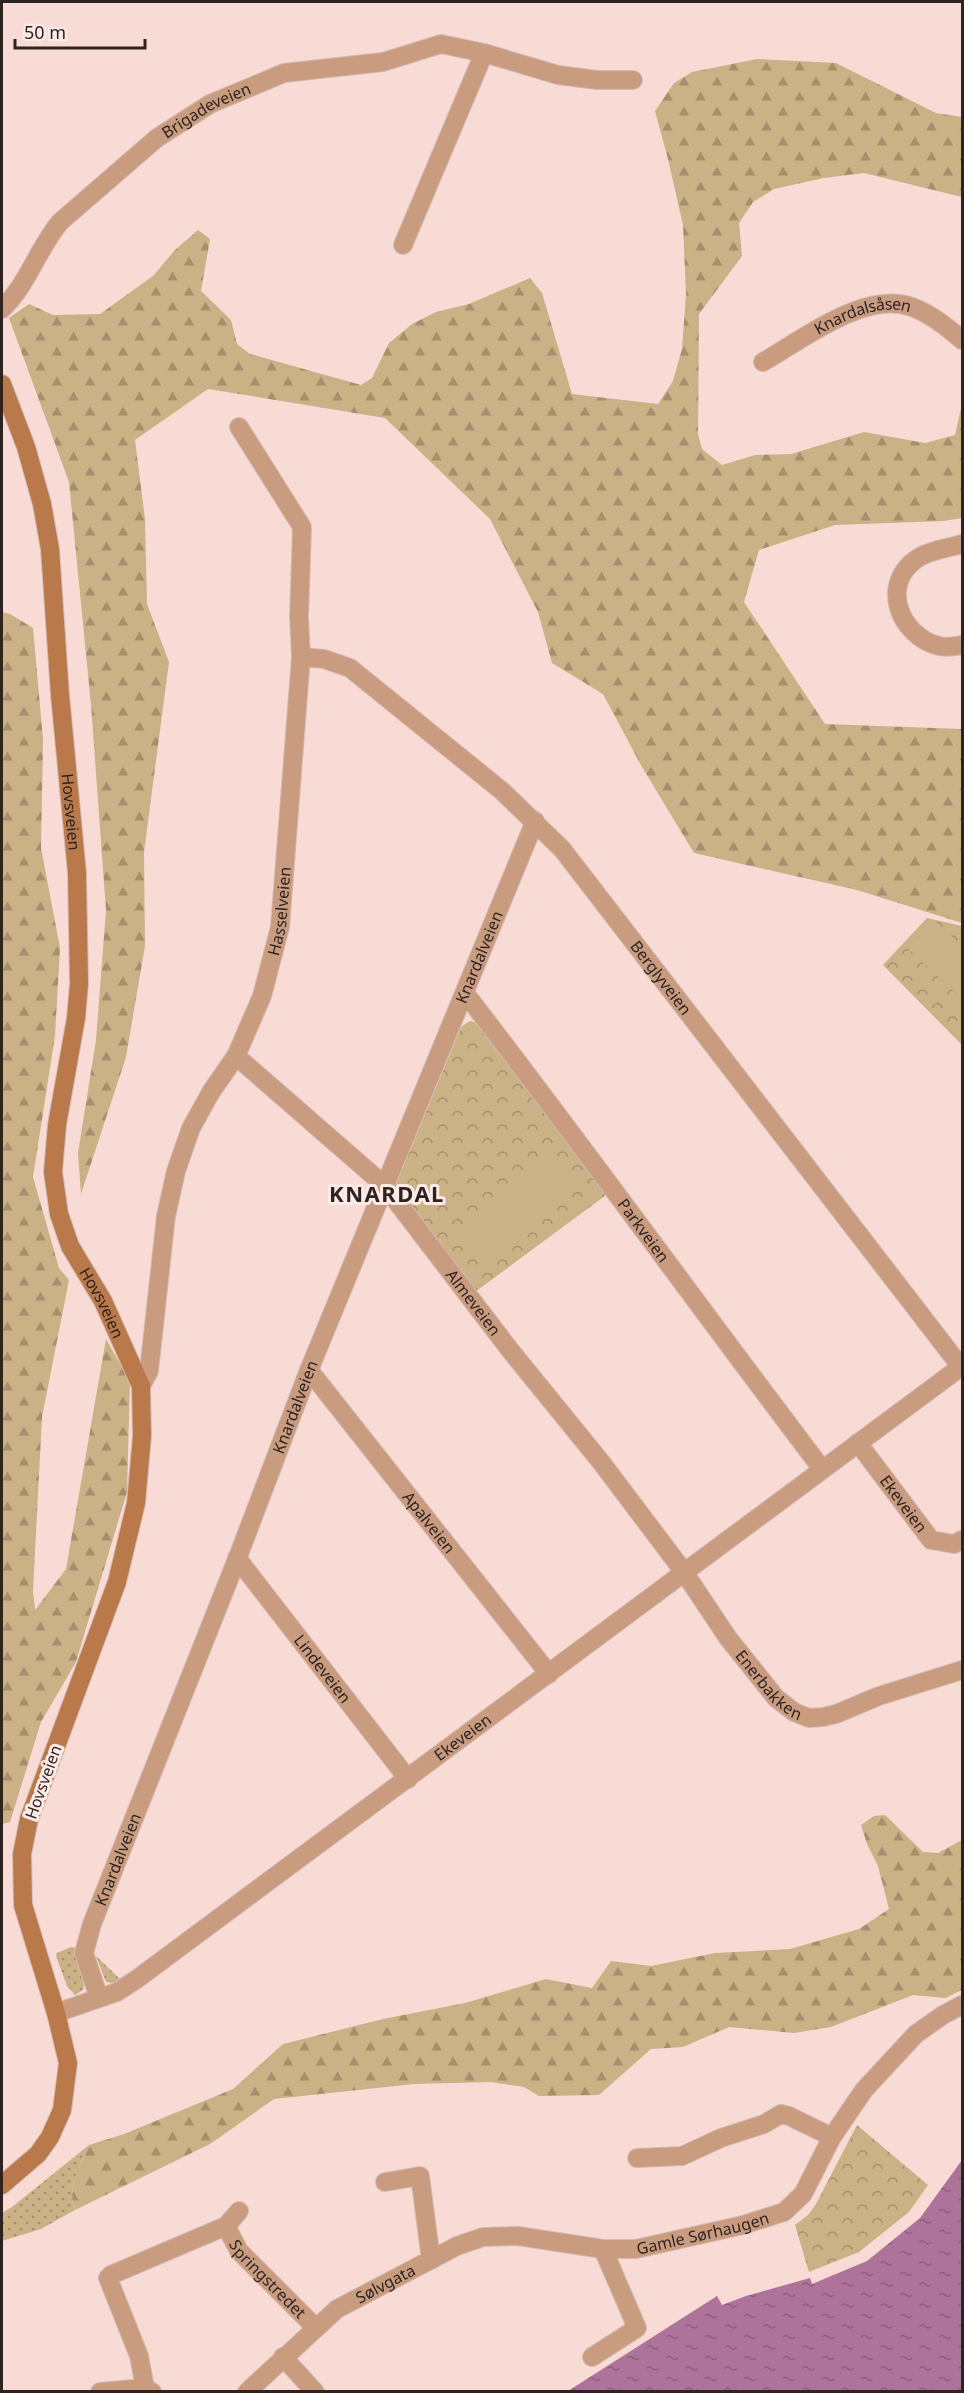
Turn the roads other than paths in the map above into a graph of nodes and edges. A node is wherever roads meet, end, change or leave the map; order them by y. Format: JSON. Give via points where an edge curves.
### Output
{"nodes":[{"id":1,"x":484,"y":53,"type":"junction"},
{"id":2,"x":633,"y":80,"type":"dead end"},
{"id":3,"x":404,"y":245,"type":"dead end"},
{"id":4,"x":2,"y":309,"type":"edge"},
{"id":5,"x":963,"y":340,"type":"edge"},
{"id":6,"x":763,"y":362,"type":"dead end"},
{"id":7,"x":2,"y":390,"type":"edge"},
{"id":8,"x":239,"y":427,"type":"dead end"},
{"id":9,"x":963,"y":544,"type":"edge"},
{"id":10,"x":963,"y":645,"type":"edge"},
{"id":11,"x":301,"y":657,"type":"junction"},
{"id":12,"x":535,"y":821,"type":"junction"},
{"id":13,"x":465,"y":993,"type":"junction"},
{"id":14,"x":236,"y":1056,"type":"junction"},
{"id":15,"x":384,"y":1185,"type":"junction"},
{"id":16,"x":962,"y":1367,"type":"edge"},
{"id":17,"x":309,"y":1370,"type":"junction"},
{"id":18,"x":141,"y":1386,"type":"junction"},
{"id":19,"x":858,"y":1443,"type":"junction"},
{"id":20,"x":822,"y":1469,"type":"junction"},
{"id":21,"x":963,"y":1540,"type":"edge"},
{"id":22,"x":237,"y":1558,"type":"junction"},
{"id":23,"x":684,"y":1572,"type":"junction"},
{"id":24,"x":963,"y":1670,"type":"edge"},
{"id":25,"x":549,"y":1674,"type":"junction"},
{"id":26,"x":408,"y":1779,"type":"junction"},
{"id":27,"x":99,"y":1998,"type":"junction"},
{"id":28,"x":963,"y":2004,"type":"edge"},
{"id":29,"x":56,"y":2013,"type":"junction"},
{"id":30,"x":832,"y":2137,"type":"junction"},
{"id":31,"x":637,"y":2158,"type":"dead end"},
{"id":32,"x":385,"y":2182,"type":"dead end"},
{"id":33,"x":2,"y":2185,"type":"edge"},
{"id":34,"x":239,"y":2211,"type":"dead end"},
{"id":35,"x":226,"y":2226,"type":"junction"},
{"id":36,"x":501,"y":2236,"type":"joint"},
{"id":37,"x":603,"y":2249,"type":"junction"},
{"id":38,"x":430,"y":2260,"type":"junction"},
{"id":39,"x":315,"y":2327,"type":"junction"},
{"id":40,"x":283,"y":2357,"type":"junction"},
{"id":41,"x":592,"y":2357,"type":"dead end"},
{"id":42,"x":149,"y":2390,"type":"edge"},
{"id":43,"x":100,"y":2391,"type":"edge"},
{"id":44,"x":247,"y":2391,"type":"edge"},
{"id":45,"x":315,"y":2391,"type":"edge"}],
"edges":[{"from":1,"to":2,"type":"street","name":"Brigadeveien","via":[[558,75]]},
{"from":1,"to":3,"type":"street"},
{"from":1,"to":4,"type":"street","name":"Brigadeveien","via":[[441,44],[383,62],[284,73],[210,104],[157,138],[60,222],[14,298]]},
{"from":5,"to":6,"type":"street","name":"Knardalsåsen","via":[[932,316],[911,306],[875,304],[836,319]]},
{"from":7,"to":18,"type":"street","name":"Hovsveien","via":[[26,447],[50,549],[77,873],[79,984],[53,1172],[59,1214],[70,1246],[103,1301]]},
{"from":8,"to":11,"type":"street","name":"Hasselveien","via":[[303,526]]},
{"from":9,"to":10,"type":"street","via":[[920,556],[906,568],[898,587],[898,605],[910,630],[942,647]]},
{"from":11,"to":12,"type":"street","name":"Berglyveien","via":[[324,659],[350,668]]},
{"from":11,"to":14,"type":"street","name":"Hasselveien","via":[[280,927],[265,988]]},
{"from":12,"to":13,"type":"street","name":"Knardalveien"},
{"from":12,"to":16,"type":"street","name":"Berglyveien","via":[[568,855]]},
{"from":13,"to":15,"type":"street","name":"Knardalveien"},
{"from":13,"to":20,"type":"street","name":"Parkveien"},
{"from":14,"to":15,"type":"street","name":"Almeveien"},
{"from":14,"to":18,"type":"street","name":"Hasselveien","via":[[191,1128],[176,1171],[166,1216],[149,1371]]},
{"from":15,"to":17,"type":"street","name":"Knardalveien"},
{"from":15,"to":23,"type":"street","name":"Almeveien"},
{"from":16,"to":19,"type":"street","name":"Ekeveien"},
{"from":17,"to":22,"type":"street","name":"Knardalveien"},
{"from":17,"to":25,"type":"street","name":"Apalveien"},
{"from":18,"to":29,"type":"street","name":"Hovsveien","via":[[142,1436],[130,1533],[96,1643],[29,1819],[22,1854],[23,1905]]},
{"from":19,"to":20,"type":"street","name":"Ekeveien"},
{"from":19,"to":21,"type":"street","name":"Ekeveien","via":[[931,1540],[954,1544]]},
{"from":20,"to":23,"type":"street","name":"Ekeveien"},
{"from":22,"to":26,"type":"street","name":"Lindeveien"},
{"from":22,"to":27,"type":"street","name":"Knardalveien","via":[[85,1944],[84,1953]]},
{"from":23,"to":24,"type":"street","name":"Enerbakken","via":[[728,1638],[776,1698],[794,1713],[809,1718],[836,1714]]},
{"from":23,"to":25,"type":"street","name":"Ekeveien"},
{"from":25,"to":26,"type":"street","name":"Ekeveien"},
{"from":26,"to":27,"type":"street","name":"Ekeveien","via":[[137,1979]]},
{"from":27,"to":29,"type":"street","name":"Ekeveien"},
{"from":28,"to":30,"type":"street","name":"Gamle Sørhaugen","via":[[916,2034],[864,2090]]},
{"from":29,"to":33,"type":"street","name":"Hovsveien","via":[[68,2063],[62,2110],[38,2154]]},
{"from":30,"to":31,"type":"street","via":[[781,2114],[682,2156]]},
{"from":30,"to":37,"type":"street","name":"Gamle Sørhaugen","via":[[803,2193],[783,2212],[636,2249]]},
{"from":32,"to":38,"type":"street","via":[[420,2176]]},
{"from":34,"to":35,"type":"street"},
{"from":35,"to":39,"type":"street","name":"Springstredet","via":[[239,2251]]},
{"from":35,"to":42,"type":"street","via":[[108,2278]]},
{"from":36,"to":37,"type":"street","name":"Gamle Sørhaugen"},
{"from":36,"to":38,"type":"street","name":"Sølvgata","via":[[483,2237]]},
{"from":37,"to":41,"type":"street","via":[[637,2328]]},
{"from":38,"to":39,"type":"street","name":"Sølvgata","via":[[337,2309]]},
{"from":39,"to":40,"type":"street","name":"Sølvgata"},
{"from":40,"to":44,"type":"street","name":"Sølvgata"},
{"from":40,"to":45,"type":"street"},
{"from":42,"to":43,"type":"street"}]}
